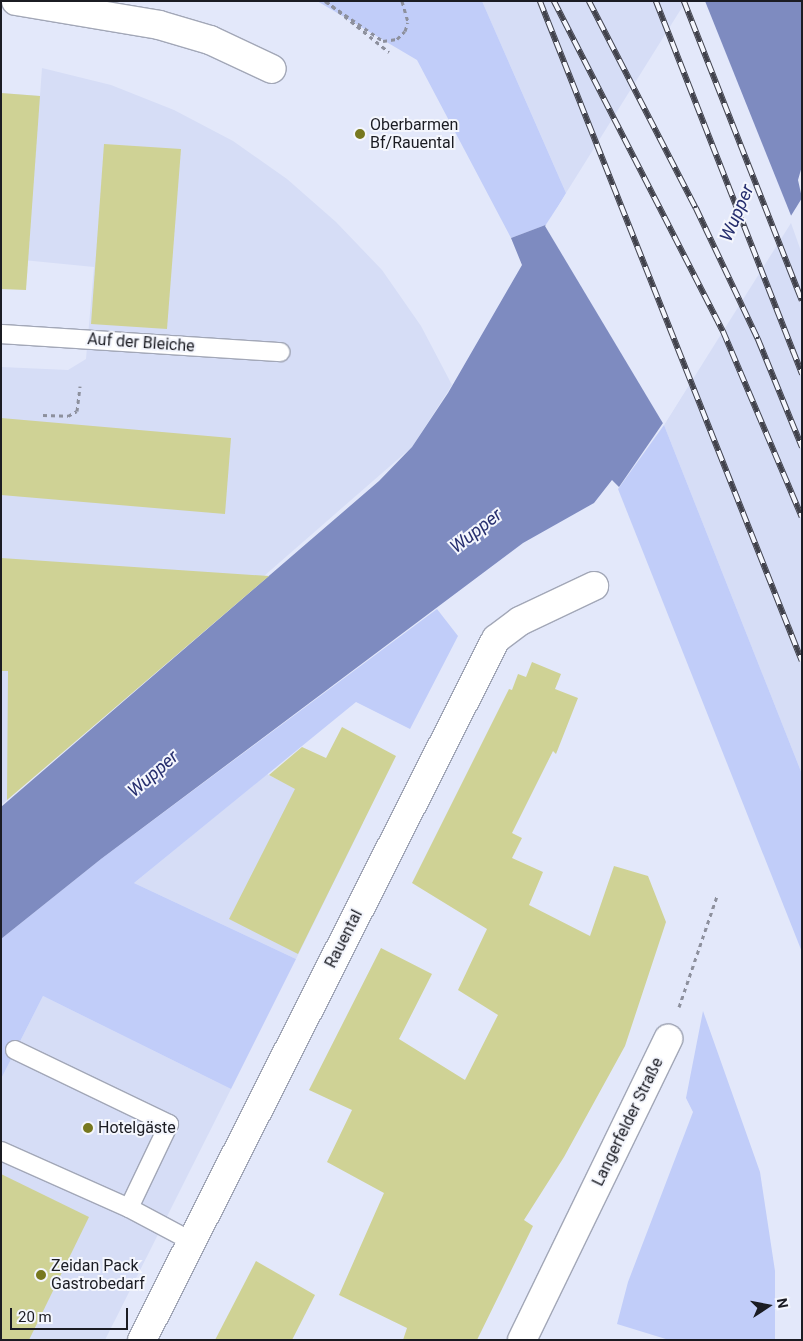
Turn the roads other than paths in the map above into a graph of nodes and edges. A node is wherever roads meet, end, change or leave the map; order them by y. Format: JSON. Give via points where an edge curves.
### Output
{"nodes":[{"id":1,"x":16,"y":1,"type":"edge"},
{"id":2,"x":272,"y":68,"type":"dead end"},
{"id":3,"x":1,"y":334,"type":"edge"},
{"id":4,"x":280,"y":352,"type":"dead end"},
{"id":5,"x":594,"y":586,"type":"dead end"},
{"id":6,"x":668,"y":1039,"type":"road end"},
{"id":7,"x":14,"y":1050,"type":"dead end"},
{"id":8,"x":1,"y":1151,"type":"edge"},
{"id":9,"x":129,"y":1208,"type":"junction"},
{"id":10,"x":191,"y":1241,"type":"junction"},
{"id":11,"x":142,"y":1340,"type":"edge"},
{"id":12,"x":522,"y":1340,"type":"edge"}],
"edges":[{"from":1,"to":2,"type":"street","via":[[160,26],[210,40]]},
{"from":3,"to":4,"type":"lane","name":"Auf der Bleiche"},
{"from":5,"to":10,"type":"street","name":"Rauental","via":[[520,621],[496,639]]},
{"from":6,"to":12,"type":"street","name":"Langerfelder Straße"},
{"from":7,"to":9,"type":"lane","via":[[169,1124]]},
{"from":8,"to":9,"type":"lane"},
{"from":9,"to":10,"type":"lane"},
{"from":10,"to":11,"type":"street","name":"Rauental"}]}
